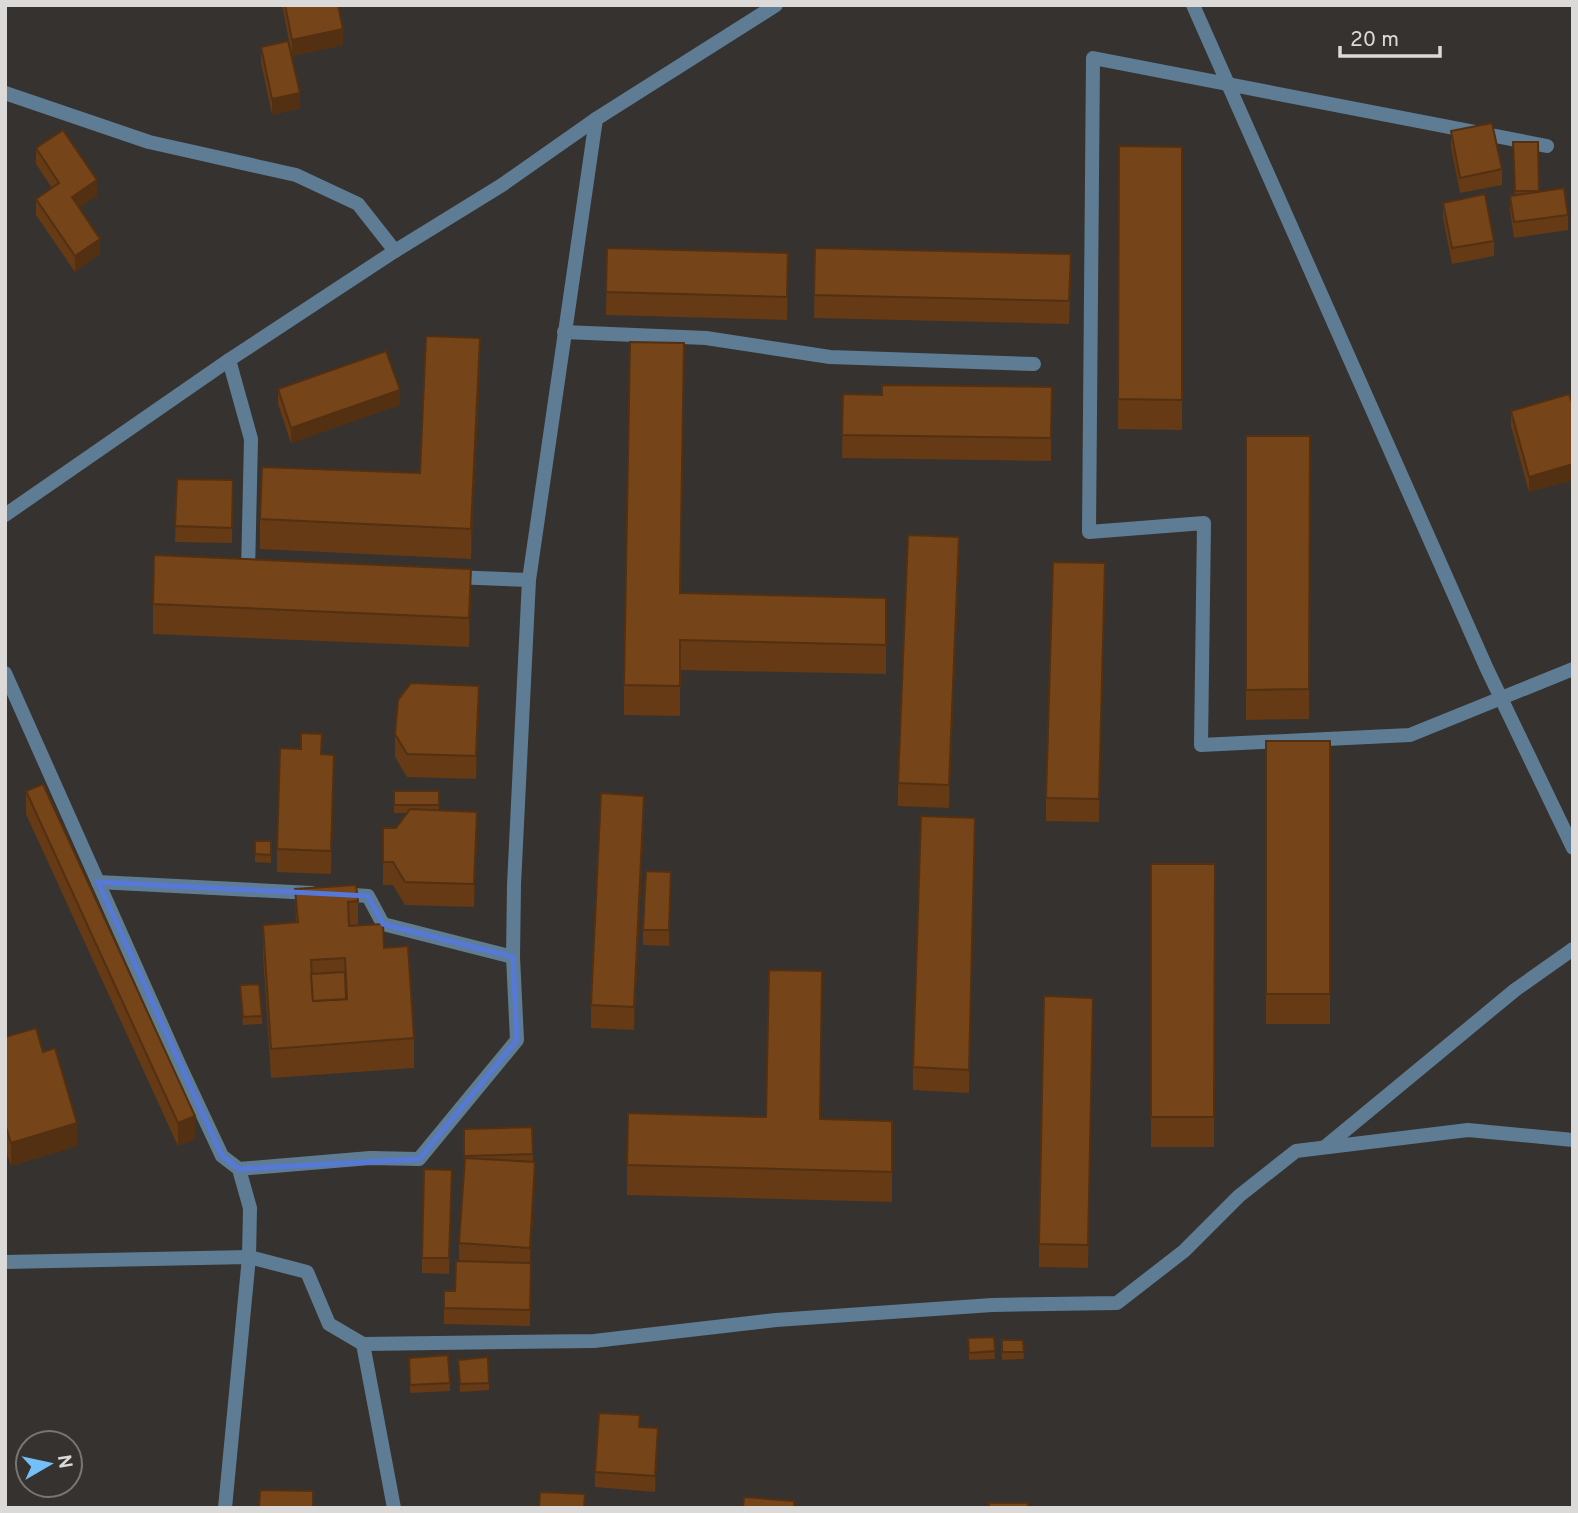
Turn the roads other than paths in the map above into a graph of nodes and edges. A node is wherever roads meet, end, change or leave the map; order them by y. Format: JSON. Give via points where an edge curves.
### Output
{"nodes":[{"id":1,"x":776,"y":5,"type":"edge"},
{"id":2,"x":1193,"y":5,"type":"edge"},
{"id":3,"x":1228,"y":85,"type":"junction"},
{"id":4,"x":5,"y":93,"type":"edge"},
{"id":5,"x":596,"y":119,"type":"junction"},
{"id":6,"x":1547,"y":146,"type":"dead end"},
{"id":7,"x":395,"y":251,"type":"junction"},
{"id":8,"x":564,"y":332,"type":"junction"},
{"id":9,"x":229,"y":360,"type":"junction"},
{"id":10,"x":1034,"y":364,"type":"dead end"},
{"id":11,"x":5,"y":515,"type":"edge"},
{"id":12,"x":248,"y":572,"type":"edge"},
{"id":13,"x":435,"y":577,"type":"edge"},
{"id":14,"x":529,"y":580,"type":"junction"},
{"id":15,"x":1573,"y":669,"type":"edge"},
{"id":16,"x":5,"y":673,"type":"edge"},
{"id":17,"x":1500,"y":698,"type":"junction"},
{"id":18,"x":1573,"y":848,"type":"edge"},
{"id":19,"x":98,"y":882,"type":"junction"},
{"id":20,"x":1573,"y":949,"type":"edge"},
{"id":21,"x":513,"y":957,"type":"junction"},
{"id":22,"x":1573,"y":1140,"type":"edge"},
{"id":23,"x":1324,"y":1148,"type":"junction"},
{"id":24,"x":239,"y":1169,"type":"junction"},
{"id":25,"x":249,"y":1257,"type":"junction"},
{"id":26,"x":5,"y":1262,"type":"edge"},
{"id":27,"x":363,"y":1344,"type":"junction"},
{"id":28,"x":225,"y":1508,"type":"edge"},
{"id":29,"x":394,"y":1508,"type":"edge"}],
"edges":[{"from":1,"to":5,"type":"street"},
{"from":2,"to":3,"type":"street"},
{"from":3,"to":6,"type":"street"},
{"from":3,"to":17,"type":"street"},
{"from":3,"to":17,"type":"street","via":[[1093,58],[1089,532],[1205,523],[1201,745],[1410,735]]},
{"from":4,"to":7,"type":"street","via":[[149,142],[296,175],[358,204]]},
{"from":5,"to":7,"type":"street","via":[[502,185]]},
{"from":5,"to":8,"type":"street"},
{"from":7,"to":9,"type":"street"},
{"from":8,"to":10,"type":"street","via":[[706,338],[830,358]]},
{"from":8,"to":14,"type":"street"},
{"from":9,"to":11,"type":"street"},
{"from":9,"to":12,"type":"street","via":[[251,439]]},
{"from":13,"to":14,"type":"street"},
{"from":14,"to":21,"type":"street"},
{"from":15,"to":17,"type":"street"},
{"from":16,"to":19,"type":"street"},
{"from":17,"to":18,"type":"street"},
{"from":19,"to":21,"type":"street","via":[[368,896],[383,924]]},
{"from":19,"to":24,"type":"street","via":[[222,1156]]},
{"from":20,"to":23,"type":"street","via":[[1515,990]]},
{"from":21,"to":24,"type":"street","via":[[517,1040],[419,1159],[370,1158]]},
{"from":22,"to":23,"type":"street","via":[[1468,1130]]},
{"from":23,"to":27,"type":"street","via":[[1296,1151],[1239,1196],[1184,1251],[1117,1303],[992,1305],[776,1320],[594,1341]]},
{"from":24,"to":25,"type":"street","via":[[250,1208]]},
{"from":25,"to":26,"type":"street"},
{"from":25,"to":27,"type":"street","via":[[307,1272],[330,1324]]},
{"from":25,"to":28,"type":"street"},
{"from":27,"to":29,"type":"street"}]}
